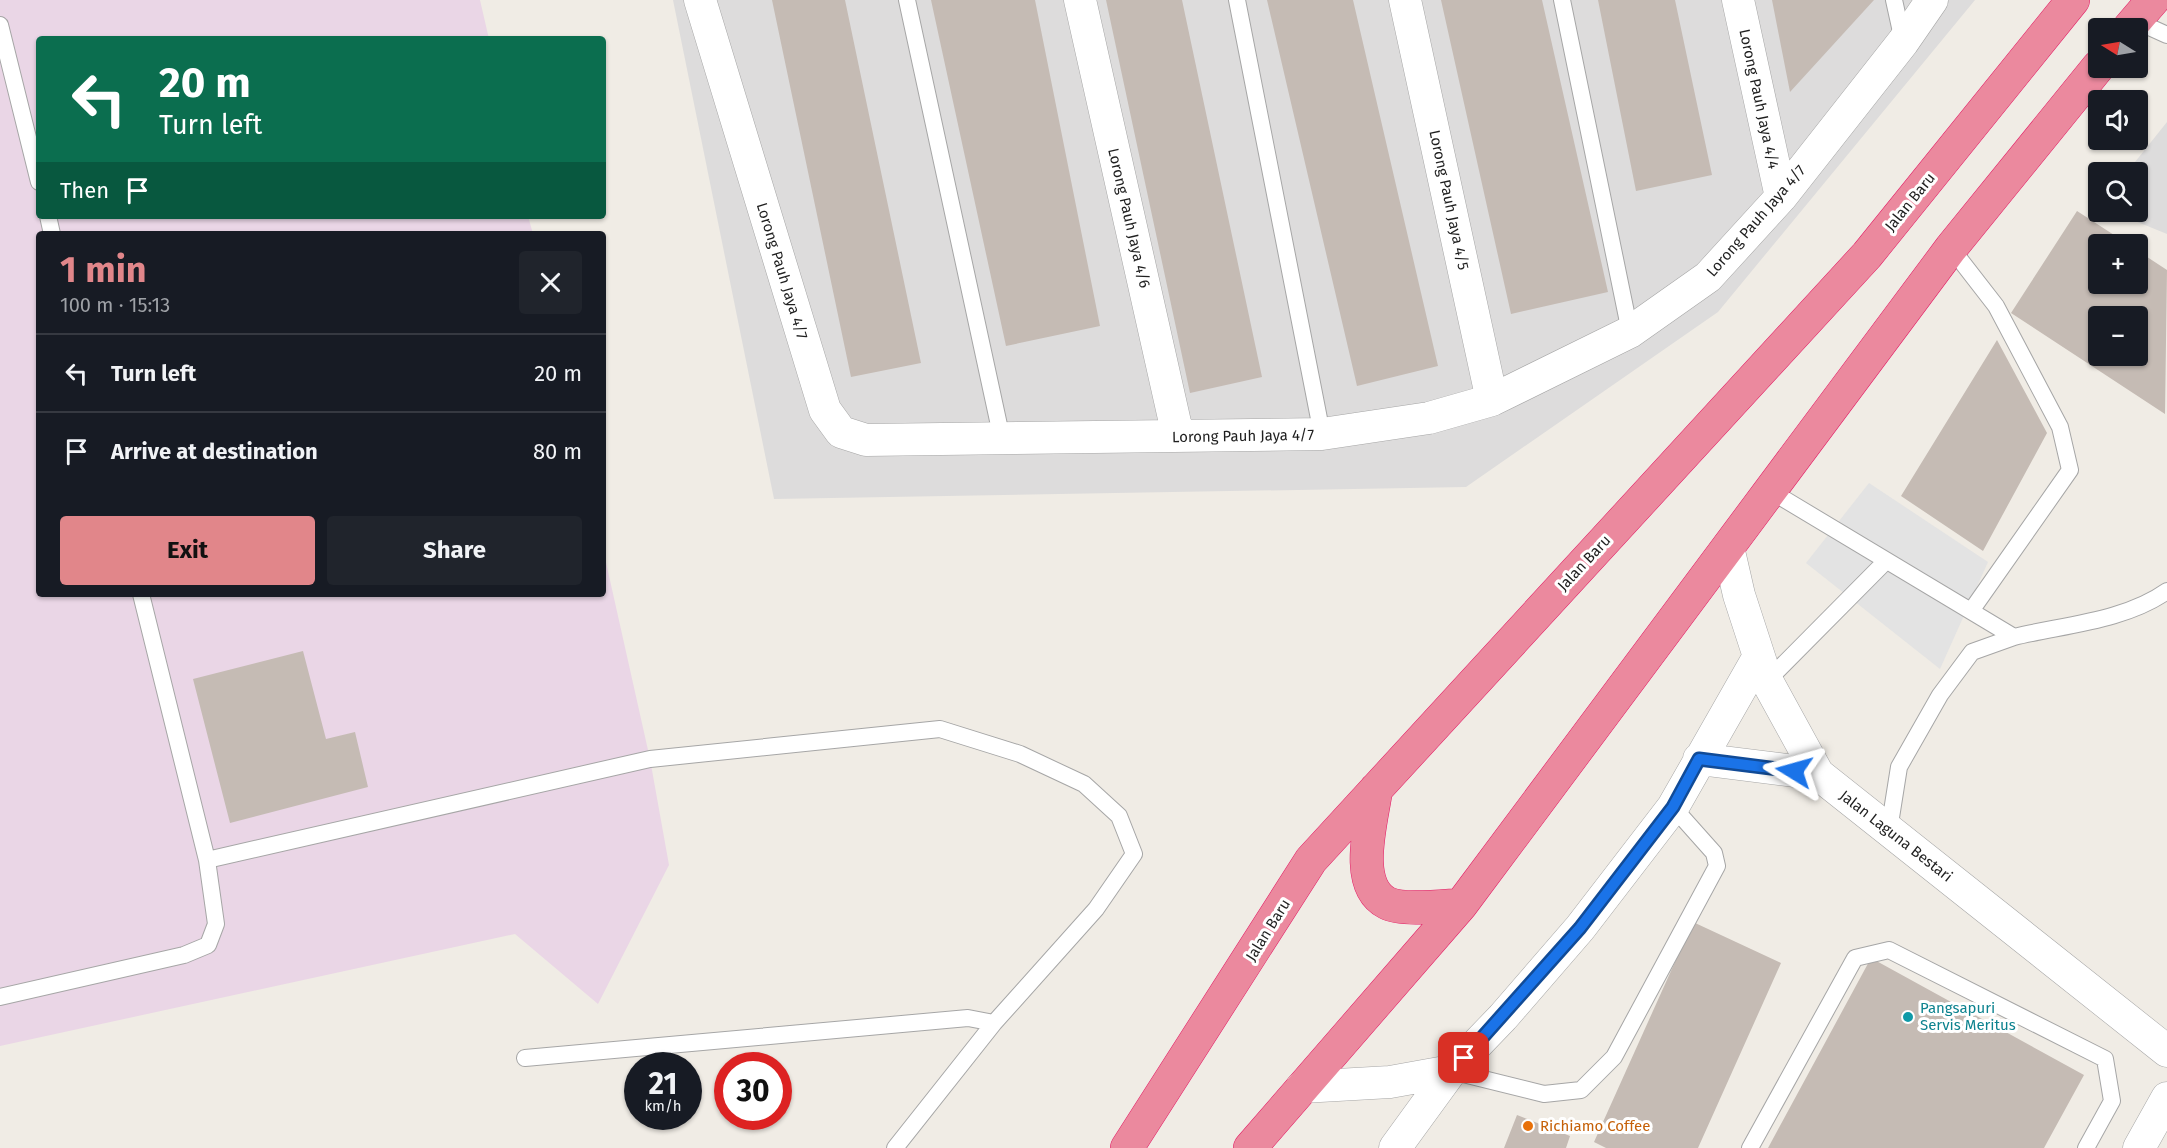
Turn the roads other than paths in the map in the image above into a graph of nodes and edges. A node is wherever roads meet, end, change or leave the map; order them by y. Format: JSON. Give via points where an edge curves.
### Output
{"nodes":[{"id":1,"x":700,"y":0,"type":"edge"},
{"id":2,"x":907,"y":0,"type":"edge"},
{"id":3,"x":1080,"y":0,"type":"edge"},
{"id":4,"x":1237,"y":0,"type":"edge"},
{"id":5,"x":1405,"y":0,"type":"edge"},
{"id":6,"x":1562,"y":0,"type":"edge"},
{"id":7,"x":1738,"y":0,"type":"edge"},
{"id":8,"x":1894,"y":0,"type":"edge"},
{"id":9,"x":1932,"y":0,"type":"edge"},
{"id":10,"x":2073,"y":0,"type":"edge"},
{"id":11,"x":2139,"y":16,"type":"edge"},
{"id":12,"x":0,"y":24,"type":"edge"},
{"id":13,"x":2167,"y":35,"type":"edge"},
{"id":14,"x":1903,"y":42,"type":"junction"},
{"id":15,"x":2089,"y":78,"type":"edge"},
{"id":16,"x":36,"y":170,"type":"edge"},
{"id":17,"x":1781,"y":197,"type":"junction"},
{"id":18,"x":1951,"y":248,"type":"junction"},
{"id":19,"x":1630,"y":332,"type":"junction"},
{"id":20,"x":1492,"y":400,"type":"junction"},
{"id":21,"x":1322,"y":434,"type":"junction"},
{"id":22,"x":1178,"y":436,"type":"junction"},
{"id":23,"x":1002,"y":438,"type":"junction"},
{"id":24,"x":1769,"y":490,"type":"junction"},
{"id":25,"x":1728,"y":547,"type":"junction"},
{"id":26,"x":1886,"y":561,"type":"junction"},
{"id":27,"x":2167,"y":591,"type":"edge"},
{"id":28,"x":142,"y":597,"type":"edge"},
{"id":29,"x":1971,"y":611,"type":"junction"},
{"id":30,"x":2014,"y":637,"type":"junction"},
{"id":31,"x":1762,"y":670,"type":"junction"},
{"id":32,"x":1699,"y":759,"type":"junction"},
{"id":33,"x":1818,"y":774,"type":"junction"},
{"id":34,"x":1376,"y":789,"type":"junction"},
{"id":35,"x":1673,"y":807,"type":"junction"},
{"id":36,"x":1889,"y":830,"type":"junction"},
{"id":37,"x":207,"y":860,"type":"junction"},
{"id":38,"x":1461,"y":905,"type":"junction"},
{"id":39,"x":0,"y":998,"type":"edge"},
{"id":40,"x":994,"y":1023,"type":"junction"},
{"id":41,"x":2167,"y":1051,"type":"edge"},
{"id":42,"x":525,"y":1058,"type":"dead end"},
{"id":43,"x":1451,"y":1071,"type":"junction"},
{"id":44,"x":1302,"y":1087,"type":"junction"},
{"id":45,"x":2167,"y":1098,"type":"edge"},
{"id":46,"x":895,"y":1148,"type":"edge"},
{"id":47,"x":1127,"y":1148,"type":"edge"},
{"id":48,"x":1250,"y":1148,"type":"edge"},
{"id":49,"x":1395,"y":1148,"type":"edge"},
{"id":50,"x":1750,"y":1148,"type":"edge"},
{"id":51,"x":2086,"y":1148,"type":"edge"},
{"id":52,"x":2139,"y":1148,"type":"edge"}],
"edges":[{"from":1,"to":23,"type":"street","name":"Lorong Pauh Jaya 4/7","via":[[825,410],[841,432],[866,440]]},
{"from":2,"to":23,"type":"lane"},
{"from":3,"to":22,"type":"street","name":"Lorong Pauh Jaya 4/6"},
{"from":4,"to":21,"type":"lane"},
{"from":5,"to":20,"type":"street","name":"Lorong Pauh Jaya 4/5"},
{"from":6,"to":19,"type":"lane"},
{"from":7,"to":17,"type":"street","name":"Lorong Pauh Jaya 4/4"},
{"from":8,"to":14,"type":"lane"},
{"from":9,"to":14,"type":"street","name":"Lorong Pauh Jaya 4/7"},
{"from":10,"to":34,"type":"highway","name":"Jalan Baru","via":[[1867,255]]},
{"from":11,"to":13,"type":"lane"},
{"from":12,"to":16,"type":"lane"},
{"from":14,"to":17,"type":"street","name":"Lorong Pauh Jaya 4/7"},
{"from":15,"to":18,"type":"highway"},
{"from":17,"to":19,"type":"street","name":"Lorong Pauh Jaya 4/7","via":[[1708,277]]},
{"from":18,"to":24,"type":"highway"},
{"from":18,"to":29,"type":"lane","via":[[1996,306],[2060,427],[2070,470]]},
{"from":19,"to":20,"type":"street","name":"Lorong Pauh Jaya 4/7"},
{"from":20,"to":21,"type":"street","name":"Lorong Pauh Jaya 4/7","via":[[1429,417]]},
{"from":21,"to":22,"type":"street","name":"Lorong Pauh Jaya 4/7"},
{"from":22,"to":23,"type":"street","name":"Lorong Pauh Jaya 4/7"},
{"from":24,"to":25,"type":"highway"},
{"from":24,"to":26,"type":"lane"},
{"from":25,"to":31,"type":"street","name":"Jalan Laguna Bestari"},
{"from":25,"to":38,"type":"highway"},
{"from":26,"to":29,"type":"lane"},
{"from":26,"to":31,"type":"lane"},
{"from":27,"to":30,"type":"lane","via":[[2153,601],[2104,616]]},
{"from":28,"to":37,"type":"lane"},
{"from":29,"to":30,"type":"lane"},
{"from":30,"to":36,"type":"lane","via":[[1972,652],[1940,695],[1899,767]]},
{"from":31,"to":32,"type":"street"},
{"from":31,"to":33,"type":"street","name":"Jalan Laguna Bestari"},
{"from":32,"to":33,"type":"street"},
{"from":32,"to":35,"type":"street"},
{"from":33,"to":36,"type":"street","name":"Jalan Laguna Bestari"},
{"from":34,"to":38,"type":"highway","via":[[1366,863],[1372,890],[1388,903]]},
{"from":34,"to":47,"type":"highway","name":"Jalan Baru","via":[[1311,860]]},
{"from":35,"to":43,"type":"street","via":[[1580,928]]},
{"from":35,"to":43,"type":"lane","via":[[1714,853],[1717,866],[1614,1058],[1581,1090],[1544,1094]]},
{"from":36,"to":41,"type":"street","name":"Jalan Laguna Bestari"},
{"from":37,"to":39,"type":"lane","via":[[216,924],[208,945],[184,955]]},
{"from":37,"to":40,"type":"lane","via":[[650,759],[940,729],[1020,754],[1084,784],[1119,816],[1134,854],[1096,909]]},
{"from":38,"to":44,"type":"highway"},
{"from":40,"to":42,"type":"lane","via":[[968,1018]]},
{"from":40,"to":46,"type":"lane"},
{"from":43,"to":44,"type":"street","via":[[1390,1082]]},
{"from":43,"to":49,"type":"street"},
{"from":44,"to":48,"type":"highway"},
{"from":45,"to":52,"type":"street"},
{"from":50,"to":51,"type":"lane","via":[[1856,958],[1888,950],[2105,1059],[2112,1101]]}]}
